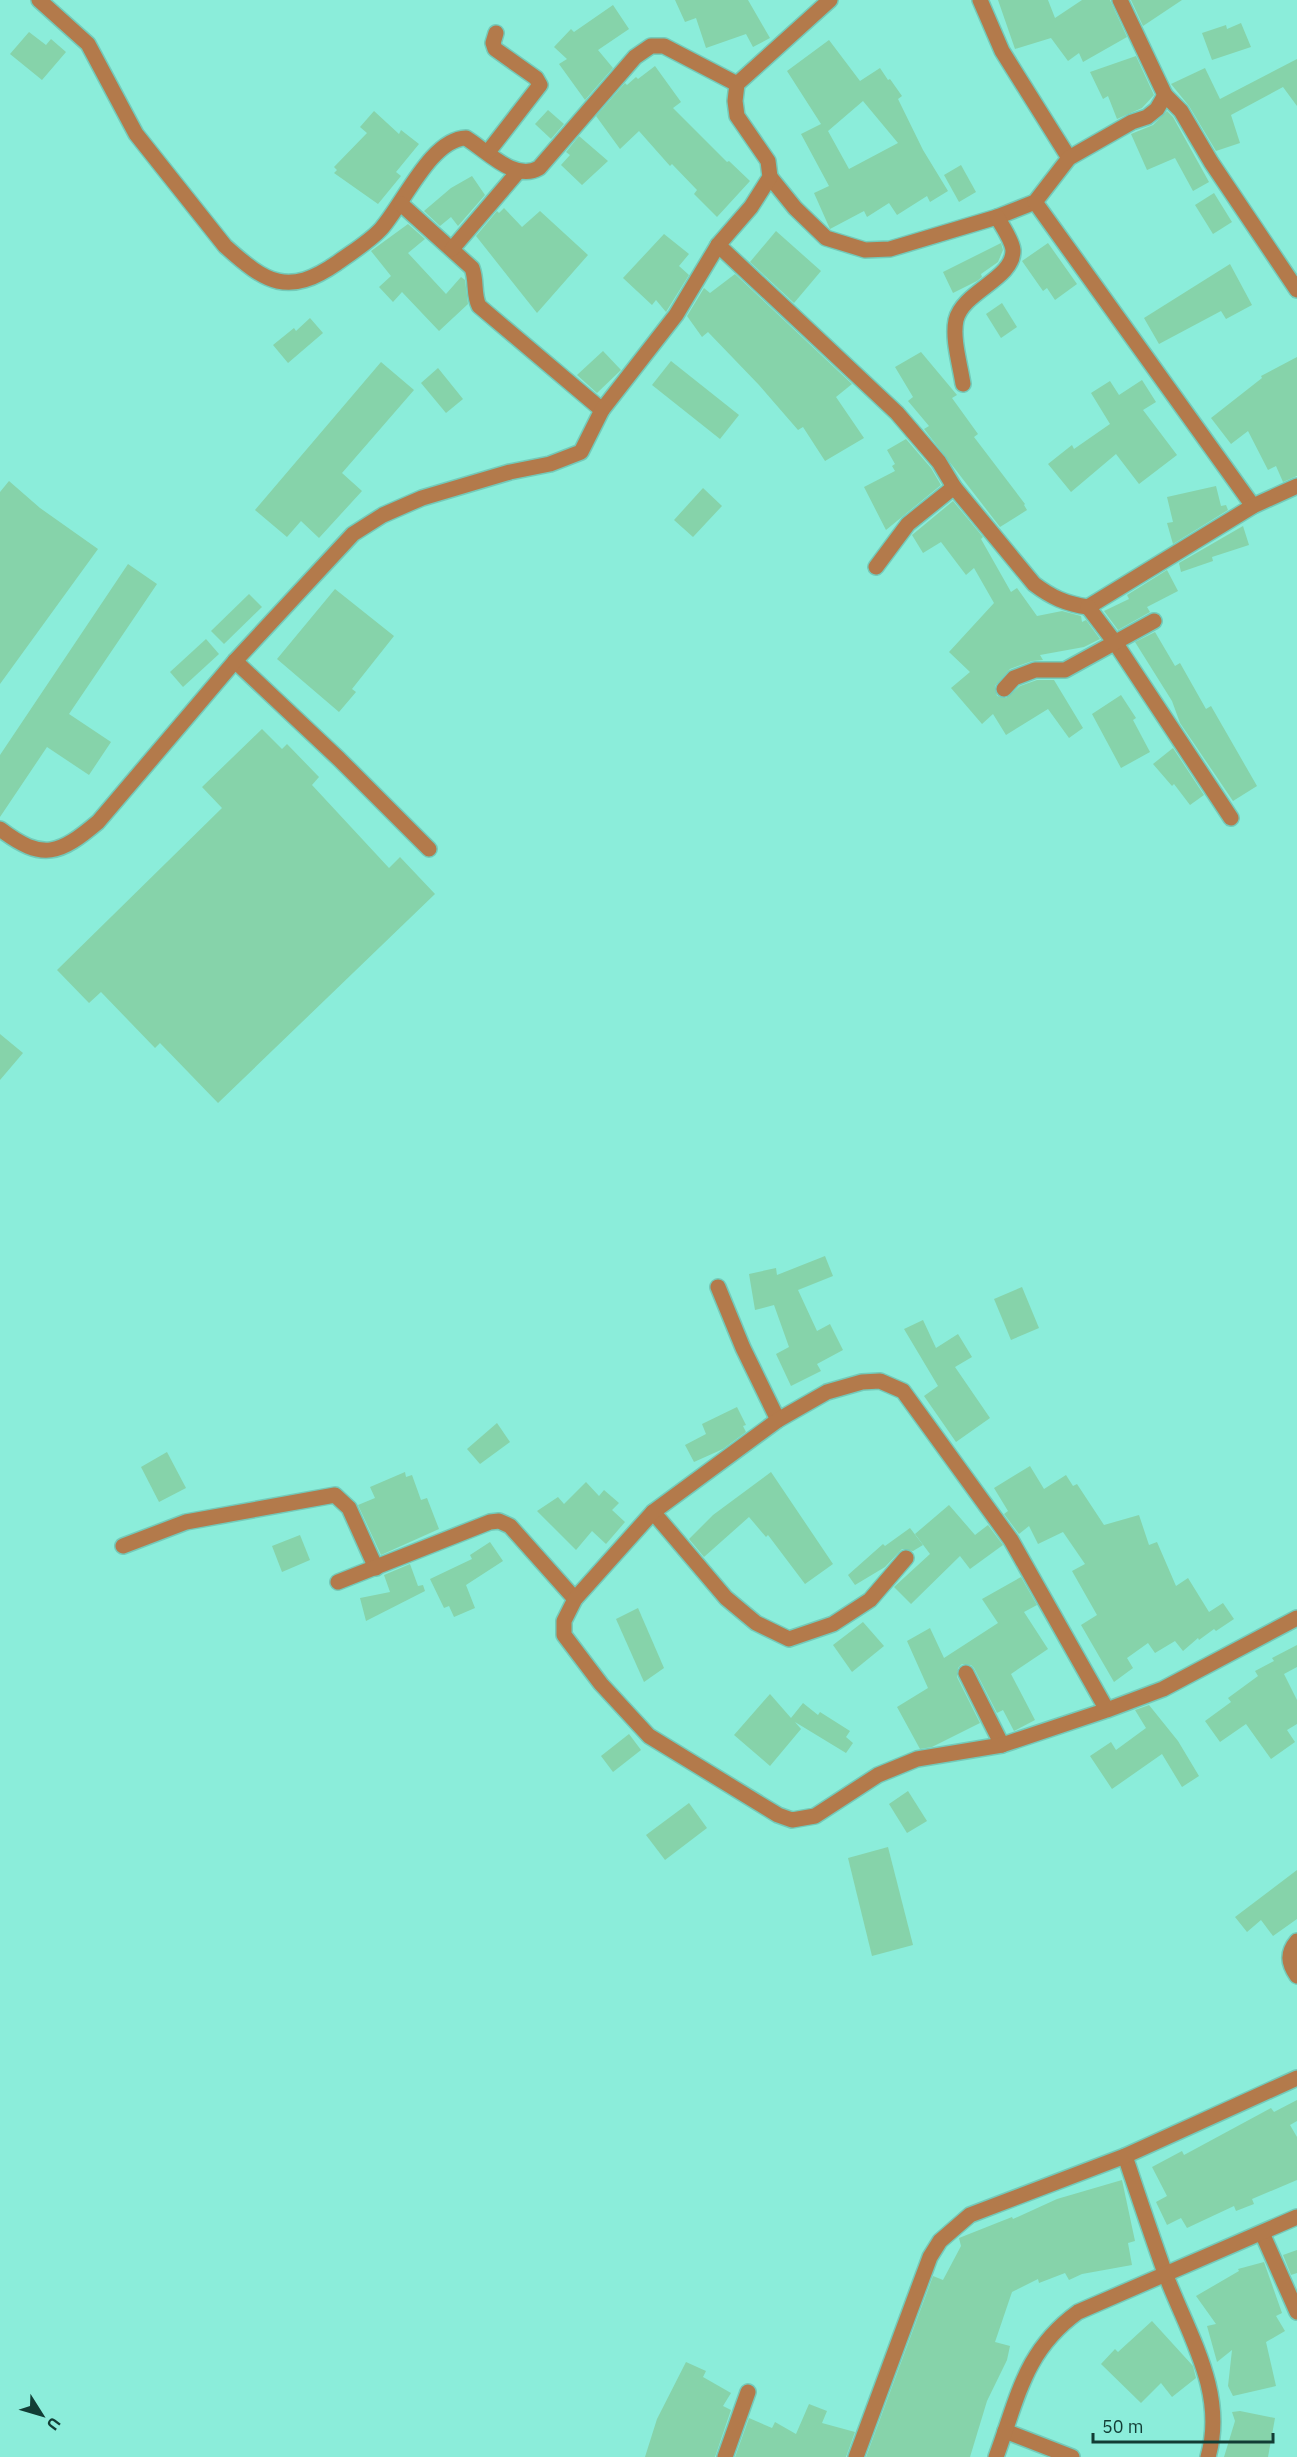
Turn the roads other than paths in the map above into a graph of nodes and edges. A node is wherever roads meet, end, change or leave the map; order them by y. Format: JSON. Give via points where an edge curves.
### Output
{"nodes":[{"id":1,"x":39,"y":0,"type":"edge"},
{"id":2,"x":830,"y":0,"type":"edge"},
{"id":3,"x":980,"y":0,"type":"edge"},
{"id":4,"x":1120,"y":0,"type":"edge"},
{"id":5,"x":496,"y":33,"type":"dead end"},
{"id":6,"x":737,"y":84,"type":"junction"},
{"id":7,"x":1165,"y":95,"type":"junction"},
{"id":8,"x":488,"y":152,"type":"junction"},
{"id":9,"x":1070,"y":158,"type":"junction"},
{"id":10,"x":517,"y":173,"type":"junction"},
{"id":11,"x":770,"y":177,"type":"junction"},
{"id":12,"x":1035,"y":202,"type":"junction"},
{"id":13,"x":401,"y":204,"type":"junction"},
{"id":14,"x":998,"y":217,"type":"junction"},
{"id":15,"x":718,"y":245,"type":"junction"},
{"id":16,"x":452,"y":249,"type":"junction"},
{"id":17,"x":1297,"y":290,"type":"edge"},
{"id":18,"x":963,"y":384,"type":"dead end"},
{"id":19,"x":602,"y":410,"type":"junction"},
{"id":20,"x":1297,"y":486,"type":"edge"},
{"id":21,"x":954,"y":487,"type":"junction"},
{"id":22,"x":1253,"y":506,"type":"junction"},
{"id":23,"x":876,"y":567,"type":"dead end"},
{"id":24,"x":1088,"y":607,"type":"junction"},
{"id":25,"x":1154,"y":621,"type":"dead end"},
{"id":26,"x":1116,"y":644,"type":"junction"},
{"id":27,"x":235,"y":661,"type":"junction"},
{"id":28,"x":1004,"y":688,"type":"dead end"},
{"id":29,"x":1232,"y":818,"type":"dead end"},
{"id":30,"x":0,"y":829,"type":"edge"},
{"id":31,"x":429,"y":849,"type":"dead end"},
{"id":32,"x":718,"y":1287,"type":"dead end"},
{"id":33,"x":778,"y":1420,"type":"junction"},
{"id":34,"x":653,"y":1512,"type":"junction"},
{"id":35,"x":123,"y":1546,"type":"dead end"},
{"id":36,"x":906,"y":1558,"type":"dead end"},
{"id":37,"x":376,"y":1568,"type":"junction"},
{"id":38,"x":338,"y":1582,"type":"dead end"},
{"id":39,"x":575,"y":1599,"type":"junction"},
{"id":40,"x":1297,"y":1618,"type":"edge"},
{"id":41,"x":966,"y":1673,"type":"dead end"},
{"id":42,"x":1107,"y":1710,"type":"junction"},
{"id":43,"x":1002,"y":1745,"type":"junction"},
{"id":44,"x":1297,"y":1941,"type":"edge"},
{"id":45,"x":1297,"y":1976,"type":"edge"},
{"id":46,"x":1297,"y":2078,"type":"edge"},
{"id":47,"x":1125,"y":2156,"type":"junction"},
{"id":48,"x":1297,"y":2217,"type":"edge"},
{"id":49,"x":1262,"y":2233,"type":"junction"},
{"id":50,"x":1166,"y":2275,"type":"junction"},
{"id":51,"x":1297,"y":2312,"type":"edge"},
{"id":52,"x":748,"y":2392,"type":"dead end"},
{"id":53,"x":1005,"y":2431,"type":"junction"},
{"id":54,"x":725,"y":2457,"type":"edge"},
{"id":55,"x":856,"y":2457,"type":"edge"},
{"id":56,"x":996,"y":2457,"type":"edge"},
{"id":57,"x":1072,"y":2457,"type":"edge"},
{"id":58,"x":1208,"y":2457,"type":"edge"}],
"edges":[{"from":1,"to":13,"type":"street","via":[[88,44],[136,134],[225,246],[269,278],[293,285],[322,274],[379,231]]},
{"from":2,"to":6,"type":"street"},
{"from":3,"to":9,"type":"street","via":[[1002,51]]},
{"from":4,"to":7,"type":"street"},
{"from":5,"to":8,"type":"street","via":[[495,49],[540,85]]},
{"from":6,"to":10,"type":"street","via":[[664,46],[651,46],[635,57],[539,168],[531,173]]},
{"from":6,"to":11,"type":"street","via":[[737,116],[768,161]]},
{"from":7,"to":9,"type":"street","via":[[1147,117]]},
{"from":7,"to":17,"type":"street","via":[[1181,111]]},
{"from":8,"to":10,"type":"street"},
{"from":8,"to":13,"type":"street","via":[[466,138],[445,144],[434,153]]},
{"from":9,"to":12,"type":"street"},
{"from":10,"to":16,"type":"street"},
{"from":11,"to":14,"type":"street","via":[[826,238],[865,250],[913,244]]},
{"from":11,"to":15,"type":"street","via":[[751,207]]},
{"from":12,"to":14,"type":"street"},
{"from":12,"to":22,"type":"street"},
{"from":13,"to":16,"type":"street"},
{"from":14,"to":18,"type":"street","via":[[1013,249],[1012,257],[1002,274],[972,297],[956,318]]},
{"from":15,"to":19,"type":"street","via":[[676,315]]},
{"from":15,"to":21,"type":"street","via":[[897,413],[939,462]]},
{"from":16,"to":19,"type":"street","via":[[472,268],[479,306]]},
{"from":19,"to":27,"type":"street","via":[[581,452],[575,456],[422,498],[353,534]]},
{"from":20,"to":22,"type":"street"},
{"from":21,"to":23,"type":"street","via":[[908,524]]},
{"from":21,"to":24,"type":"street","via":[[1034,584],[1070,605]]},
{"from":22,"to":24,"type":"street"},
{"from":24,"to":26,"type":"street"},
{"from":25,"to":26,"type":"street"},
{"from":26,"to":28,"type":"street","via":[[1065,670],[1024,674]]},
{"from":26,"to":29,"type":"street"},
{"from":27,"to":30,"type":"street","via":[[98,822],[75,842],[54,851],[35,850]]},
{"from":27,"to":31,"type":"street"},
{"from":32,"to":33,"type":"street"},
{"from":33,"to":34,"type":"street"},
{"from":33,"to":42,"type":"street","via":[[827,1392],[862,1382],[880,1381],[903,1391],[1011,1540]]},
{"from":34,"to":36,"type":"street","via":[[726,1598],[756,1623],[789,1639],[833,1624],[870,1600]]},
{"from":34,"to":39,"type":"street"},
{"from":35,"to":37,"type":"street","via":[[186,1522],[335,1496],[349,1508]]},
{"from":37,"to":38,"type":"street"},
{"from":37,"to":39,"type":"street","via":[[499,1521],[510,1526]]},
{"from":39,"to":43,"type":"street","via":[[564,1621],[564,1635],[601,1684],[649,1736],[792,1820],[815,1816],[878,1775],[917,1759]]},
{"from":40,"to":42,"type":"street","via":[[1163,1689]]},
{"from":41,"to":43,"type":"street"},
{"from":42,"to":43,"type":"street"},
{"from":44,"to":45,"type":"street","via":[[1290,1954]]},
{"from":46,"to":47,"type":"street"},
{"from":47,"to":50,"type":"street"},
{"from":47,"to":55,"type":"street","via":[[970,2216],[940,2241],[930,2257]]},
{"from":48,"to":49,"type":"street"},
{"from":49,"to":50,"type":"street"},
{"from":49,"to":51,"type":"street"},
{"from":50,"to":53,"type":"street","via":[[1078,2312],[1057,2328],[1040,2346]]},
{"from":50,"to":58,"type":"street","via":[[1208,2379],[1213,2412]]},
{"from":52,"to":54,"type":"street"},
{"from":53,"to":56,"type":"street"},
{"from":53,"to":57,"type":"street"}]}
